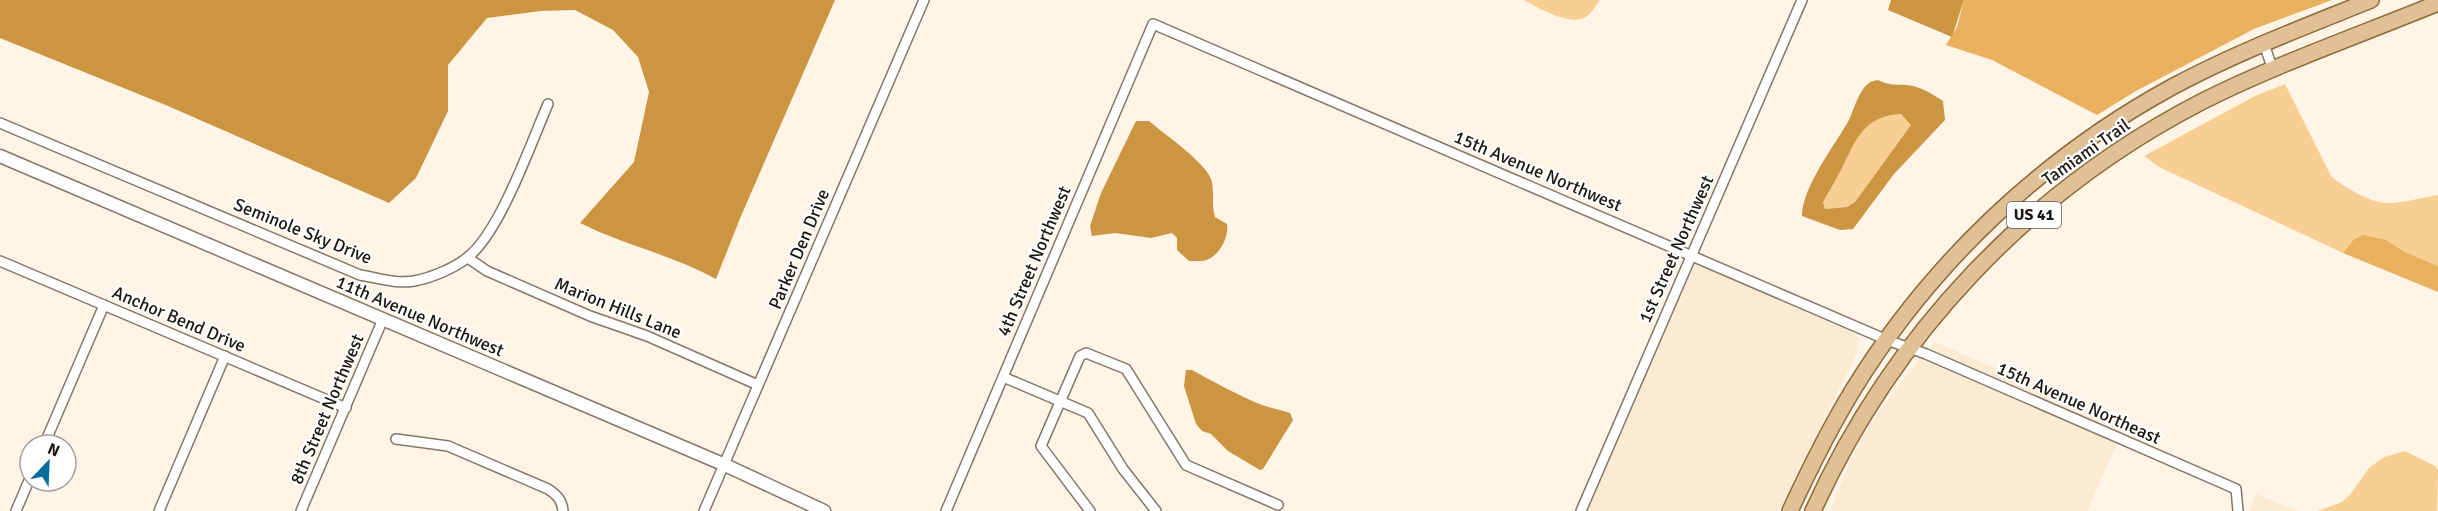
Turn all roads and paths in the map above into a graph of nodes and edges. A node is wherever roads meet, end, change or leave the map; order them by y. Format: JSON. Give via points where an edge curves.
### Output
{"nodes":[{"id":1,"x":924,"y":0,"type":"edge"},
{"id":2,"x":1802,"y":0,"type":"edge"},
{"id":3,"x":2371,"y":0,"type":"edge"},
{"id":4,"x":2438,"y":3,"type":"edge"},
{"id":5,"x":1153,"y":24,"type":"joint"},
{"id":6,"x":2264,"y":44,"type":"junction"},
{"id":7,"x":2273,"y":70,"type":"junction"},
{"id":8,"x":548,"y":104,"type":"dead end"},
{"id":9,"x":0,"y":123,"type":"edge"},
{"id":10,"x":0,"y":156,"type":"edge"},
{"id":11,"x":1691,"y":255,"type":"junction"},
{"id":12,"x":468,"y":258,"type":"junction"},
{"id":13,"x":0,"y":261,"type":"edge"},
{"id":14,"x":104,"y":305,"type":"junction"},
{"id":15,"x":383,"y":320,"type":"junction"},
{"id":16,"x":1887,"y":340,"type":"junction"},
{"id":17,"x":1908,"y":348,"type":"junction"},
{"id":18,"x":225,"y":356,"type":"junction"},
{"id":19,"x":1003,"y":377,"type":"junction"},
{"id":20,"x":758,"y":385,"type":"junction"},
{"id":21,"x":1060,"y":401,"type":"junction"},
{"id":22,"x":346,"y":408,"type":"junction"},
{"id":23,"x":49,"y":433,"type":"edge"},
{"id":24,"x":396,"y":439,"type":"dead end"},
{"id":25,"x":725,"y":465,"type":"junction"},
{"id":26,"x":24,"y":493,"type":"edge"},
{"id":27,"x":1278,"y":505,"type":"dead end"},
{"id":28,"x":16,"y":511,"type":"edge"},
{"id":29,"x":159,"y":511,"type":"edge"},
{"id":30,"x":302,"y":511,"type":"edge"},
{"id":31,"x":563,"y":511,"type":"edge"},
{"id":32,"x":705,"y":511,"type":"edge"},
{"id":33,"x":824,"y":511,"type":"edge"},
{"id":34,"x":946,"y":511,"type":"edge"},
{"id":35,"x":1090,"y":511,"type":"edge"},
{"id":36,"x":1156,"y":511,"type":"edge"},
{"id":37,"x":1581,"y":511,"type":"edge"},
{"id":38,"x":1790,"y":511,"type":"edge"},
{"id":39,"x":1813,"y":511,"type":"edge"},
{"id":40,"x":2238,"y":511,"type":"edge"}],
"edges":[{"from":1,"to":20,"type":"street","name":"Parker Den Drive"},
{"from":2,"to":11,"type":"street","name":"1st Street Northwest"},
{"from":3,"to":6,"type":"main road","name":"Tamiami Trail","number":"US 41"},
{"from":4,"to":7,"type":"main road","name":"Tamiami Trail","number":"US 41"},
{"from":5,"to":11,"type":"street","name":"15th Avenue Northwest"},
{"from":5,"to":19,"type":"street","name":"4th Street Northwest"},
{"from":6,"to":7,"type":"street"},
{"from":6,"to":16,"type":"main road","name":"Tamiami Trail","number":"US 41","via":[[2164,92],[2057,162],[1971,238]]},
{"from":7,"to":17,"type":"main road","name":"Tamiami Trail","number":"US 41","via":[[2173,118],[2074,183],[1985,260]]},
{"from":8,"to":12,"type":"street","name":"Seminole Sky Drive","via":[[497,220]]},
{"from":9,"to":12,"type":"street","name":"Seminole Sky Drive","via":[[360,275],[394,282],[415,281]]},
{"from":10,"to":15,"type":"street","name":"11th Avenue Northwest"},
{"from":11,"to":16,"type":"street","name":"15th Avenue Northwest"},
{"from":11,"to":37,"type":"street","name":"1st Street Northwest"},
{"from":12,"to":20,"type":"street","name":"Marion Hills Lane","via":[[487,271]]},
{"from":13,"to":14,"type":"street","name":"Anchor Bend Drive"},
{"from":14,"to":18,"type":"street","name":"Anchor Bend Drive"},
{"from":14,"to":23,"type":"street"},
{"from":15,"to":22,"type":"street","name":"8th Street Northwest"},
{"from":15,"to":25,"type":"street","name":"11th Avenue Northwest"},
{"from":16,"to":17,"type":"street","name":"15th Avenue Northwest"},
{"from":16,"to":38,"type":"main road","name":"Tamiami Trail","number":"US 41","via":[[1835,420]]},
{"from":17,"to":39,"type":"main road","name":"Tamiami Trail","number":"US 41","via":[[1857,425]]},
{"from":17,"to":40,"type":"street","name":"15th Avenue Northeast","via":[[2236,489]]},
{"from":18,"to":22,"type":"street","name":"Anchor Bend Drive"},
{"from":18,"to":29,"type":"street"},
{"from":19,"to":21,"type":"street"},
{"from":19,"to":34,"type":"street","name":"4th Street Northwest"},
{"from":20,"to":25,"type":"street","name":"Parker Den Drive"},
{"from":21,"to":27,"type":"street","via":[[1080,356],[1086,353],[1126,369],[1186,465]]},
{"from":21,"to":35,"type":"street","via":[[1041,446]]},
{"from":21,"to":36,"type":"street","via":[[1088,412],[1123,469]]},
{"from":22,"to":30,"type":"street","name":"8th Street Northwest"},
{"from":24,"to":31,"type":"street","via":[[448,446],[518,476],[558,496]]},
{"from":25,"to":32,"type":"street","name":"Parker Den Drive"},
{"from":25,"to":33,"type":"street","name":"11th Avenue Northwest"},
{"from":26,"to":28,"type":"street"}]}
